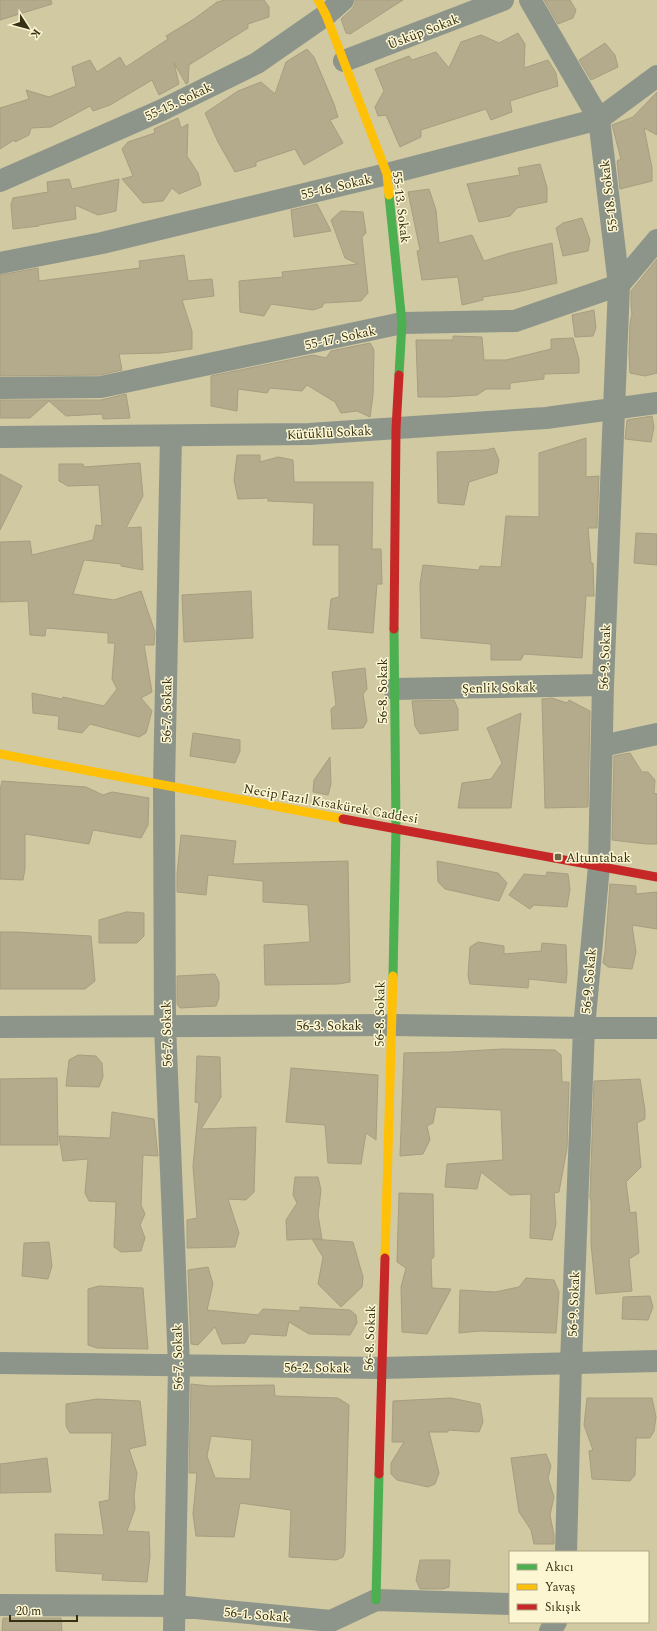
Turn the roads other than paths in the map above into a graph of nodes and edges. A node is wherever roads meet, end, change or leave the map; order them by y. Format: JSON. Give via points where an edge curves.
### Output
{"nodes":[{"id":1,"x":343,"y":0,"type":"edge"},
{"id":2,"x":503,"y":0,"type":"edge"},
{"id":3,"x":530,"y":0,"type":"edge"},
{"id":4,"x":322,"y":7,"type":"edge"},
{"id":5,"x":344,"y":61,"type":"junction"},
{"id":6,"x":657,"y":76,"type":"edge"},
{"id":7,"x":599,"y":119,"type":"junction"},
{"id":8,"x":387,"y":174,"type":"junction"},
{"id":9,"x":0,"y":181,"type":"edge"},
{"id":10,"x":657,"y":240,"type":"edge"},
{"id":11,"x":0,"y":263,"type":"edge"},
{"id":12,"x":619,"y":284,"type":"junction"},
{"id":13,"x":402,"y":324,"type":"junction"},
{"id":14,"x":0,"y":388,"type":"edge"},
{"id":15,"x":657,"y":403,"type":"edge"},
{"id":16,"x":615,"y":410,"type":"junction"},
{"id":17,"x":396,"y":429,"type":"junction"},
{"id":18,"x":171,"y":436,"type":"junction"},
{"id":19,"x":0,"y":437,"type":"edge"},
{"id":20,"x":603,"y":685,"type":"junction"},
{"id":21,"x":394,"y":689,"type":"junction"},
{"id":22,"x":657,"y":734,"type":"edge"},
{"id":23,"x":602,"y":746,"type":"junction"},
{"id":24,"x":0,"y":754,"type":"edge"},
{"id":25,"x":164,"y":786,"type":"junction"},
{"id":26,"x":396,"y":828,"type":"junction"},
{"id":27,"x":599,"y":866,"type":"junction"},
{"id":28,"x":657,"y":877,"type":"edge"},
{"id":29,"x":392,"y":1025,"type":"junction"},
{"id":30,"x":165,"y":1026,"type":"junction"},
{"id":31,"x":0,"y":1027,"type":"edge"},
{"id":32,"x":584,"y":1028,"type":"junction"},
{"id":33,"x":657,"y":1028,"type":"edge"},
{"id":34,"x":657,"y":1361,"type":"edge"},
{"id":35,"x":0,"y":1363,"type":"edge"},
{"id":36,"x":570,"y":1363,"type":"junction"},
{"id":37,"x":178,"y":1366,"type":"junction"},
{"id":38,"x":381,"y":1368,"type":"junction"},
{"id":39,"x":566,"y":1551,"type":"edge"},
{"id":40,"x":376,"y":1600,"type":"junction"},
{"id":41,"x":509,"y":1604,"type":"edge"},
{"id":42,"x":0,"y":1605,"type":"edge"},
{"id":43,"x":175,"y":1606,"type":"junction"},
{"id":44,"x":174,"y":1631,"type":"edge"}],
"edges":[{"from":1,"to":4,"type":"street","name":"55-15. Sokak"},
{"from":2,"to":5,"type":"street","name":"Üsküp Sokak"},
{"from":3,"to":7,"type":"street","name":"55-18. Sokak"},
{"from":4,"to":5,"type":"street","name":"55-13. Sokak"},
{"from":4,"to":9,"type":"street","name":"55-15. Sokak","via":[[257,63],[162,110]]},
{"from":5,"to":8,"type":"street","name":"55-13. Sokak"},
{"from":6,"to":7,"type":"street","name":"55-16. Sokak"},
{"from":7,"to":8,"type":"street","name":"55-16. Sokak"},
{"from":7,"to":12,"type":"street","name":"55-18. Sokak"},
{"from":8,"to":11,"type":"street","name":"55-16. Sokak","via":[[102,242]]},
{"from":8,"to":13,"type":"street","name":"55-13. Sokak"},
{"from":10,"to":12,"type":"street","name":"55-17. Sokak"},
{"from":12,"to":13,"type":"street","name":"55-17. Sokak","via":[[516,321]]},
{"from":12,"to":16,"type":"street","name":"55-18. Sokak"},
{"from":13,"to":14,"type":"street","name":"55-17. Sokak","via":[[101,387]]},
{"from":13,"to":17,"type":"street","name":"55-13. Sokak"},
{"from":15,"to":16,"type":"street","name":"Kütüklü Sokak"},
{"from":16,"to":17,"type":"street","name":"Kütüklü Sokak","via":[[546,418]]},
{"from":16,"to":20,"type":"street","name":"56-9. Sokak"},
{"from":17,"to":18,"type":"street","name":"Kütüklü Sokak","via":[[309,434]]},
{"from":17,"to":21,"type":"street","name":"56-8. Sokak"},
{"from":18,"to":19,"type":"street","name":"Kütüklü Sokak"},
{"from":18,"to":25,"type":"street","name":"56-7. Sokak"},
{"from":20,"to":21,"type":"street","name":"Şenlik Sokak"},
{"from":20,"to":23,"type":"street","name":"56-9. Sokak"},
{"from":21,"to":26,"type":"street","name":"56-8. Sokak"},
{"from":22,"to":23,"type":"street"},
{"from":23,"to":27,"type":"street","name":"56-9. Sokak"},
{"from":24,"to":25,"type":"street","name":"Necip Fazıl Kısakürek Caddesi"},
{"from":25,"to":26,"type":"street","name":"Necip Fazıl Kısakürek Caddesi"},
{"from":25,"to":30,"type":"street","name":"56-7. Sokak"},
{"from":26,"to":27,"type":"street","name":"Necip Fazıl Kısakürek Caddesi"},
{"from":26,"to":29,"type":"street","name":"56-8. Sokak"},
{"from":27,"to":28,"type":"street","name":"Necip Fazıl Kısakürek Caddesi"},
{"from":27,"to":32,"type":"street","name":"56-9. Sokak"},
{"from":29,"to":30,"type":"street","name":"56-3. Sokak"},
{"from":29,"to":32,"type":"street","name":"56-3. Sokak"},
{"from":29,"to":38,"type":"street","name":"56-8. Sokak"},
{"from":30,"to":31,"type":"street","name":"56-3. Sokak"},
{"from":30,"to":37,"type":"street","name":"56-7. Sokak"},
{"from":32,"to":33,"type":"street","name":"56-3. Sokak"},
{"from":32,"to":36,"type":"street","name":"56-9. Sokak"},
{"from":34,"to":36,"type":"street","name":"56-2. Sokak"},
{"from":35,"to":37,"type":"street","name":"56-2. Sokak"},
{"from":36,"to":38,"type":"street","name":"56-2. Sokak"},
{"from":36,"to":39,"type":"street","name":"56-9. Sokak"},
{"from":37,"to":38,"type":"street","name":"56-2. Sokak"},
{"from":37,"to":43,"type":"street","name":"56-7. Sokak"},
{"from":38,"to":40,"type":"street","name":"56-8. Sokak"},
{"from":40,"to":41,"type":"street","name":"56-1. Sokak"},
{"from":40,"to":43,"type":"street","name":"56-1. Sokak","via":[[331,1621]]},
{"from":42,"to":43,"type":"street","name":"56-1. Sokak"},
{"from":43,"to":44,"type":"street","name":"56-7. Sokak"}]}
